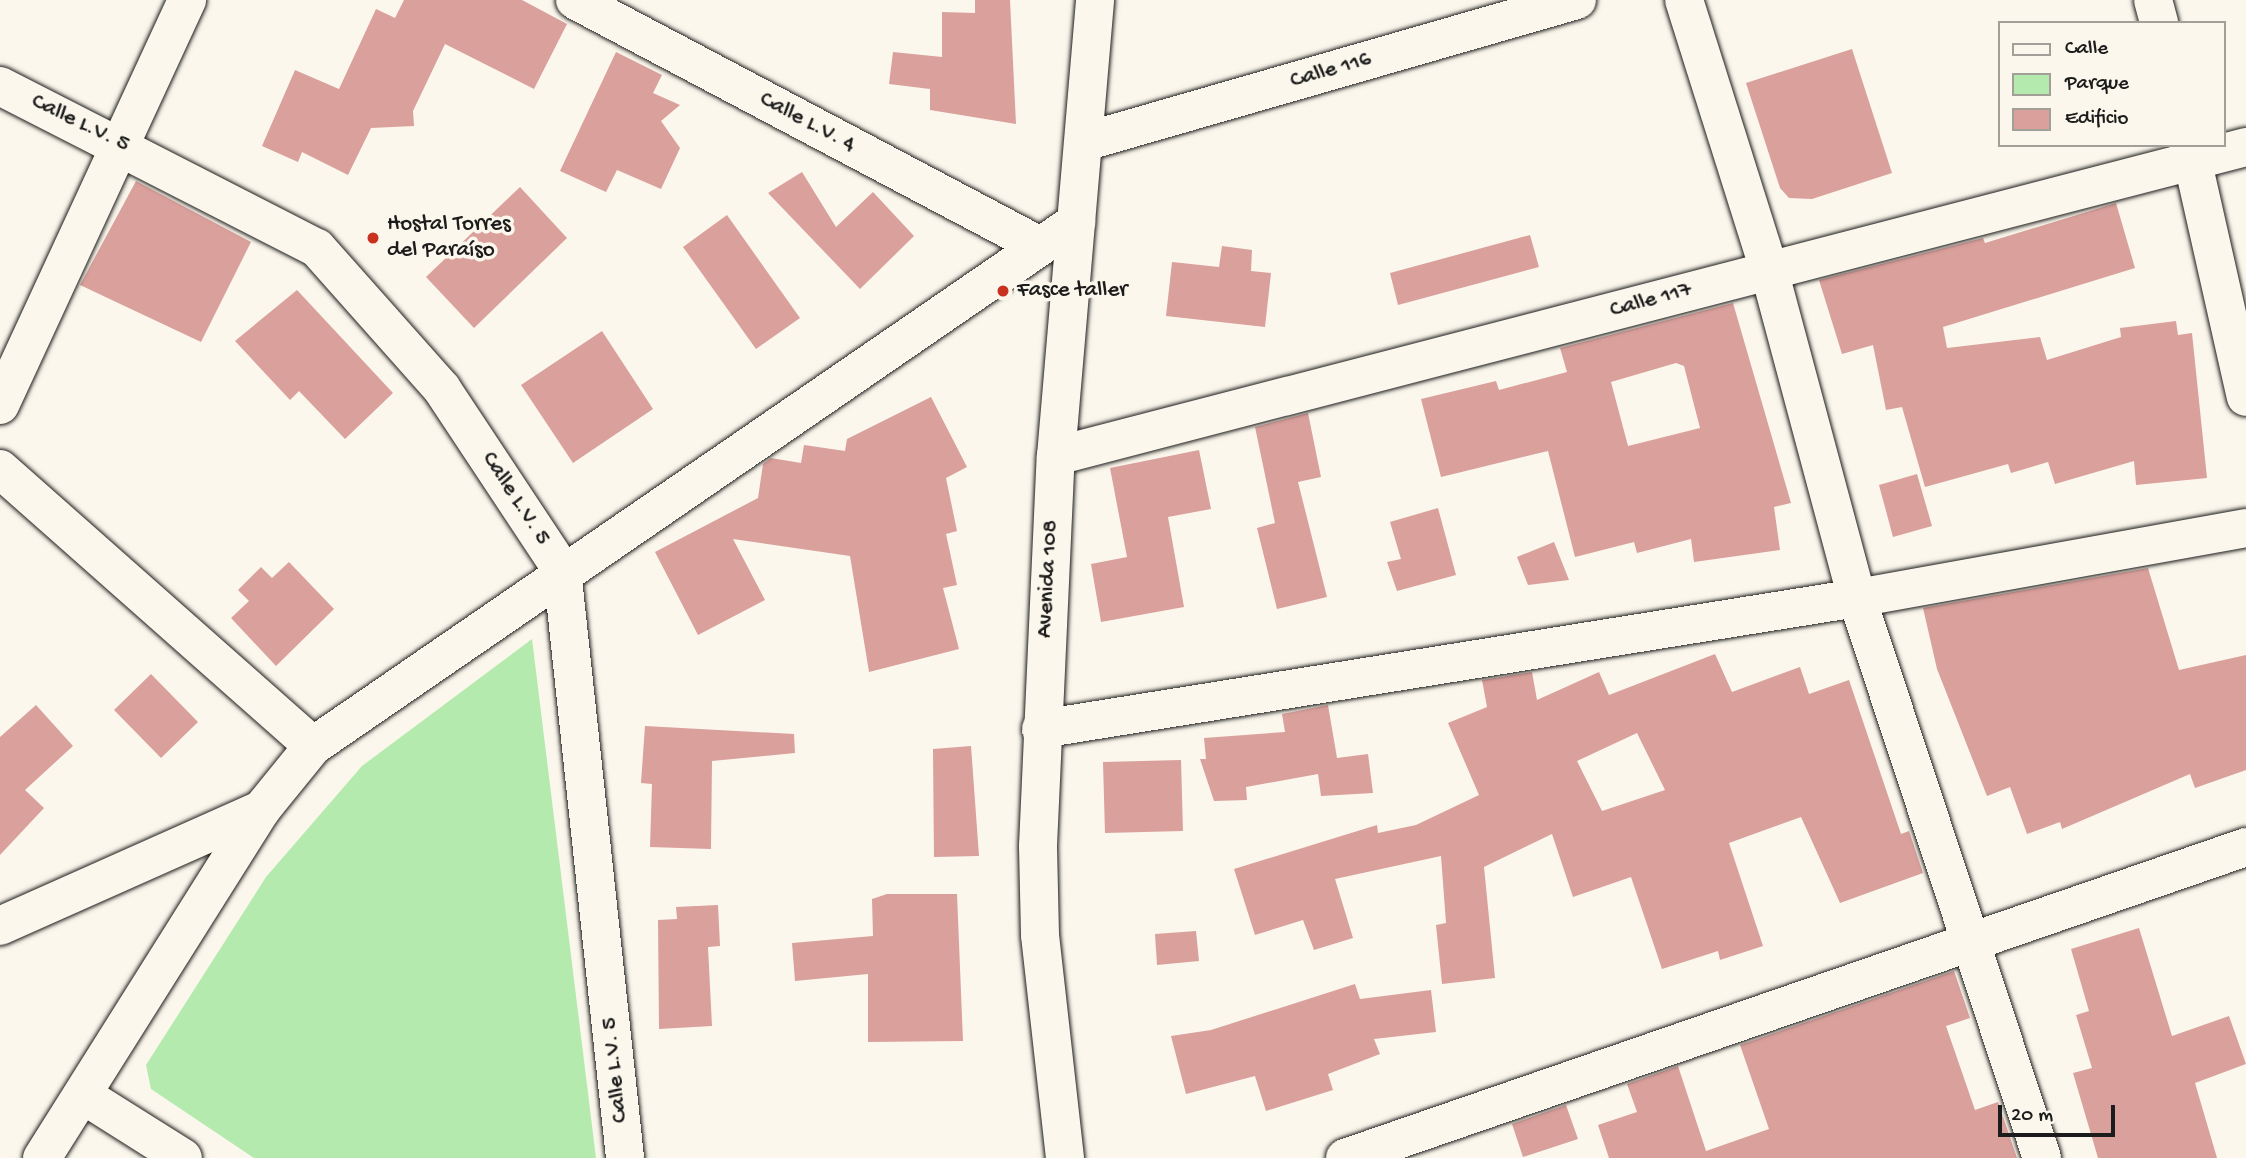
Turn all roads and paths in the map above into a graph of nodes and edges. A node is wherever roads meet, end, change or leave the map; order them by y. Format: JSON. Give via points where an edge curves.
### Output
{"nodes":[{"id":1,"x":187,"y":0,"type":"edge"},
{"id":2,"x":575,"y":0,"type":"edge"},
{"id":3,"x":1095,"y":0,"type":"edge"},
{"id":4,"x":1577,"y":0,"type":"edge"},
{"id":5,"x":1684,"y":0,"type":"edge"},
{"id":6,"x":2154,"y":0,"type":"edge"},
{"id":7,"x":2159,"y":21,"type":"edge"},
{"id":8,"x":0,"y":86,"type":"edge"},
{"id":9,"x":1084,"y":142,"type":"junction"},
{"id":10,"x":120,"y":143,"type":"junction"},
{"id":11,"x":2246,"y":147,"type":"edge"},
{"id":12,"x":2191,"y":154,"type":"edge"},
{"id":13,"x":1076,"y":222,"type":"junction"},
{"id":14,"x":1040,"y":246,"type":"junction"},
{"id":15,"x":1769,"y":270,"type":"junction"},
{"id":16,"x":2246,"y":397,"type":"edge"},
{"id":17,"x":0,"y":405,"type":"edge"},
{"id":18,"x":1056,"y":456,"type":"junction"},
{"id":19,"x":0,"y":469,"type":"edge"},
{"id":20,"x":2246,"y":528,"type":"edge"},
{"id":21,"x":562,"y":570,"type":"junction"},
{"id":22,"x":1857,"y":598,"type":"junction"},
{"id":23,"x":1041,"y":729,"type":"junction"},
{"id":24,"x":313,"y":746,"type":"junction"},
{"id":25,"x":261,"y":810,"type":"junction"},
{"id":26,"x":2246,"y":847,"type":"edge"},
{"id":27,"x":0,"y":926,"type":"edge"},
{"id":28,"x":1969,"y":946,"type":"junction"},
{"id":29,"x":83,"y":1094,"type":"junction"},
{"id":30,"x":42,"y":1158,"type":"edge"},
{"id":31,"x":183,"y":1158,"type":"edge"},
{"id":32,"x":625,"y":1158,"type":"edge"},
{"id":33,"x":1065,"y":1158,"type":"edge"},
{"id":34,"x":1345,"y":1158,"type":"edge"},
{"id":35,"x":2042,"y":1158,"type":"edge"}],
"edges":[{"from":1,"to":10,"type":"street"},
{"from":2,"to":14,"type":"street","name":"Calle L.V. 4"},
{"from":3,"to":9,"type":"street","name":"Avenida 108"},
{"from":4,"to":9,"type":"street","name":"Calle 116"},
{"from":5,"to":15,"type":"street"},
{"from":6,"to":7,"type":"street"},
{"from":8,"to":10,"type":"street","name":"Calle L.V. 5"},
{"from":9,"to":13,"type":"street","name":"Avenida 108"},
{"from":10,"to":17,"type":"street"},
{"from":10,"to":21,"type":"street","name":"Calle L.V. 5","via":[[317,248],[442,389]]},
{"from":11,"to":12,"type":"street","name":"Calle 117"},
{"from":12,"to":15,"type":"street","name":"Calle 117"},
{"from":12,"to":16,"type":"street"},
{"from":13,"to":14,"type":"street"},
{"from":13,"to":18,"type":"street","name":"Avenida 108"},
{"from":14,"to":21,"type":"street"},
{"from":15,"to":18,"type":"street","name":"Calle 117"},
{"from":15,"to":22,"type":"street"},
{"from":18,"to":23,"type":"street","name":"Avenida 108"},
{"from":19,"to":24,"type":"street"},
{"from":20,"to":22,"type":"street"},
{"from":21,"to":24,"type":"street"},
{"from":21,"to":32,"type":"street","name":"Calle L.V. 5"},
{"from":22,"to":23,"type":"street"},
{"from":22,"to":28,"type":"street"},
{"from":23,"to":33,"type":"street","name":"Avenida 108","via":[[1040,935]]},
{"from":24,"to":25,"type":"street"},
{"from":25,"to":27,"type":"street"},
{"from":25,"to":29,"type":"street"},
{"from":26,"to":28,"type":"street"},
{"from":28,"to":34,"type":"street"},
{"from":28,"to":35,"type":"street"},
{"from":29,"to":30,"type":"street"},
{"from":29,"to":31,"type":"street"}]}
